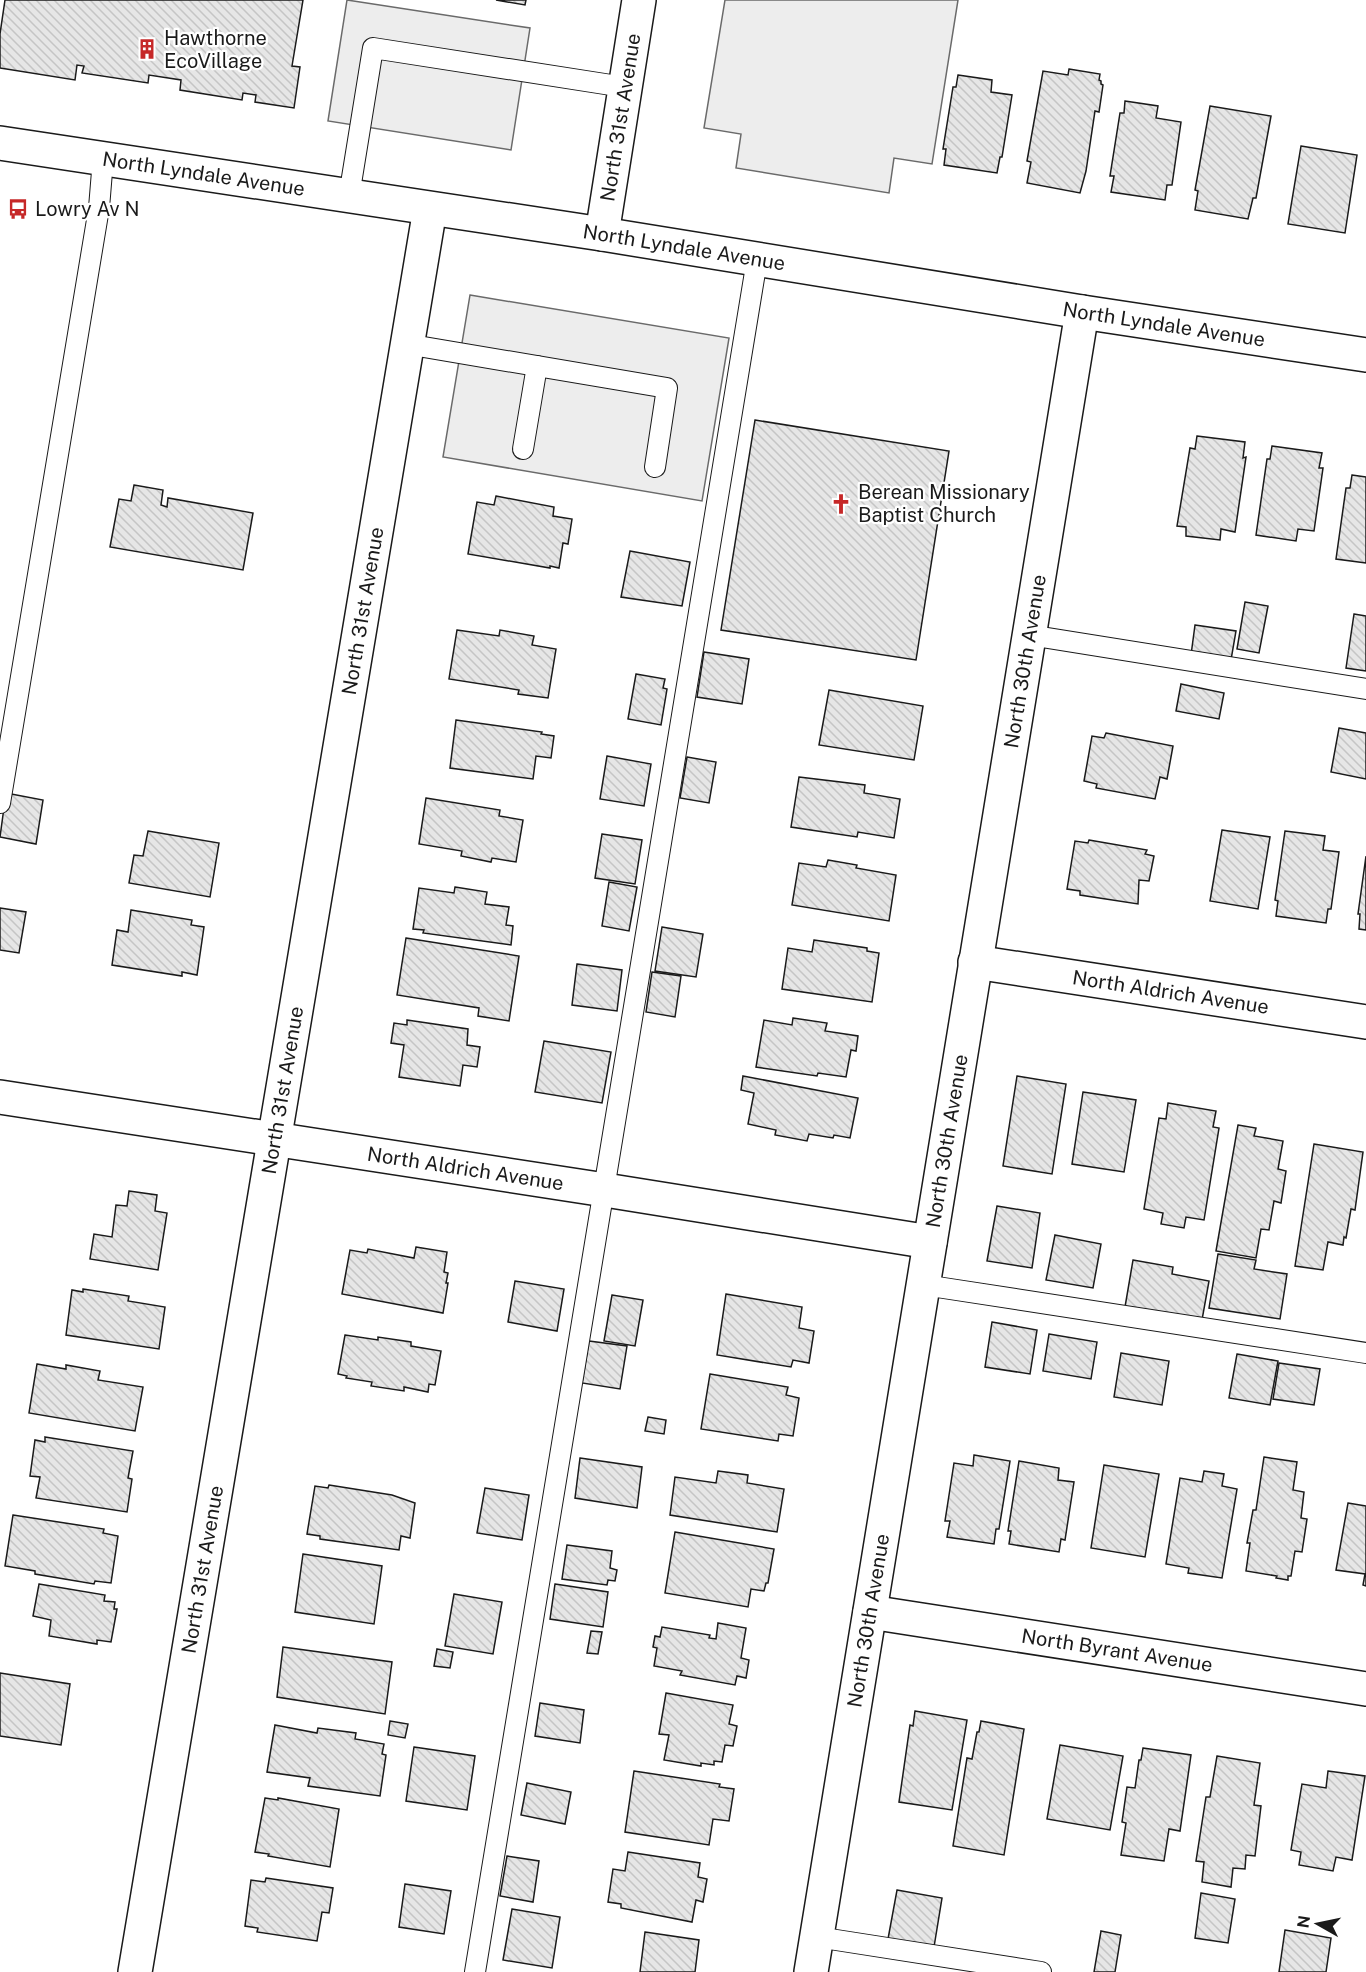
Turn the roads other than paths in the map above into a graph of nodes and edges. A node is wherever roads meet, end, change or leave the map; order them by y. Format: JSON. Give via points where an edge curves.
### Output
{"nodes":[{"id":1,"x":639,"y":0,"type":"edge"},
{"id":2,"x":624,"y":87,"type":"junction"},
{"id":3,"x":0,"y":142,"type":"edge"},
{"id":4,"x":103,"y":159,"type":"junction"},
{"id":5,"x":349,"y":196,"type":"junction"},
{"id":6,"x":430,"y":209,"type":"junction"},
{"id":7,"x":602,"y":234,"type":"junction"},
{"id":8,"x":757,"y":260,"type":"junction"},
{"id":9,"x":1082,"y":312,"type":"junction"},
{"id":10,"x":406,"y":344,"type":"junction"},
{"id":11,"x":1366,"y":355,"type":"edge"},
{"id":12,"x":537,"y":366,"type":"junction"},
{"id":13,"x":523,"y":448,"type":"dead end"},
{"id":14,"x":655,"y":467,"type":"dead end"},
{"id":15,"x":1029,"y":635,"type":"junction"},
{"id":16,"x":1366,"y":689,"type":"edge"},
{"id":17,"x":0,"y":803,"type":"edge"},
{"id":18,"x":975,"y":962,"type":"junction"},
{"id":19,"x":1366,"y":1022,"type":"edge"},
{"id":20,"x":0,"y":1097,"type":"edge"},
{"id":21,"x":273,"y":1139,"type":"junction"},
{"id":22,"x":605,"y":1190,"type":"junction"},
{"id":23,"x":930,"y":1242,"type":"junction"},
{"id":24,"x":924,"y":1285,"type":"junction"},
{"id":25,"x":1366,"y":1353,"type":"edge"},
{"id":26,"x":870,"y":1612,"type":"junction"},
{"id":27,"x":1366,"y":1689,"type":"edge"},
{"id":28,"x":817,"y":1937,"type":"junction"},
{"id":29,"x":135,"y":1972,"type":"edge"},
{"id":30,"x":475,"y":1972,"type":"edge"},
{"id":31,"x":811,"y":1972,"type":"edge"},
{"id":32,"x":1041,"y":1972,"type":"edge"}],
"edges":[{"from":1,"to":2,"type":"street","name":"North 31st Avenue"},
{"from":2,"to":5,"type":"lane","via":[[374,48]]},
{"from":2,"to":7,"type":"street","name":"North 31st Avenue"},
{"from":3,"to":4,"type":"street","name":"North Lyndale Avenue"},
{"from":4,"to":5,"type":"street","name":"North Lyndale Avenue"},
{"from":4,"to":17,"type":"lane","via":[[99,208]]},
{"from":5,"to":6,"type":"street","name":"North Lyndale Avenue"},
{"from":6,"to":7,"type":"street","name":"North Lyndale Avenue"},
{"from":6,"to":10,"type":"street","name":"North 31st Avenue"},
{"from":7,"to":8,"type":"street","name":"North Lyndale Avenue"},
{"from":8,"to":9,"type":"street","name":"North Lyndale Avenue"},
{"from":8,"to":22,"type":"lane"},
{"from":9,"to":11,"type":"street","name":"North Lyndale Avenue"},
{"from":9,"to":15,"type":"street","name":"North 30th Avenue"},
{"from":10,"to":12,"type":"lane"},
{"from":10,"to":21,"type":"street","name":"North 31st Avenue"},
{"from":12,"to":13,"type":"lane"},
{"from":12,"to":14,"type":"lane","via":[[667,388]]},
{"from":15,"to":16,"type":"lane"},
{"from":15,"to":18,"type":"street","name":"North 30th Avenue"},
{"from":18,"to":19,"type":"street","name":"North Aldrich Avenue"},
{"from":18,"to":23,"type":"street","name":"North 30th Avenue"},
{"from":20,"to":21,"type":"street","name":"North Aldrich Avenue"},
{"from":21,"to":22,"type":"street","name":"North Aldrich Avenue"},
{"from":21,"to":29,"type":"street","name":"North 31st Avenue"},
{"from":22,"to":23,"type":"street","name":"North Aldrich Avenue"},
{"from":22,"to":30,"type":"lane"},
{"from":23,"to":24,"type":"street","name":"North 30th Avenue"},
{"from":24,"to":25,"type":"lane"},
{"from":24,"to":26,"type":"street","name":"North 30th Avenue"},
{"from":26,"to":27,"type":"street","name":"North Byrant Avenue"},
{"from":26,"to":28,"type":"street","name":"North 30th Avenue"},
{"from":28,"to":31,"type":"street","name":"North 30th Avenue"},
{"from":28,"to":32,"type":"lane"}]}
